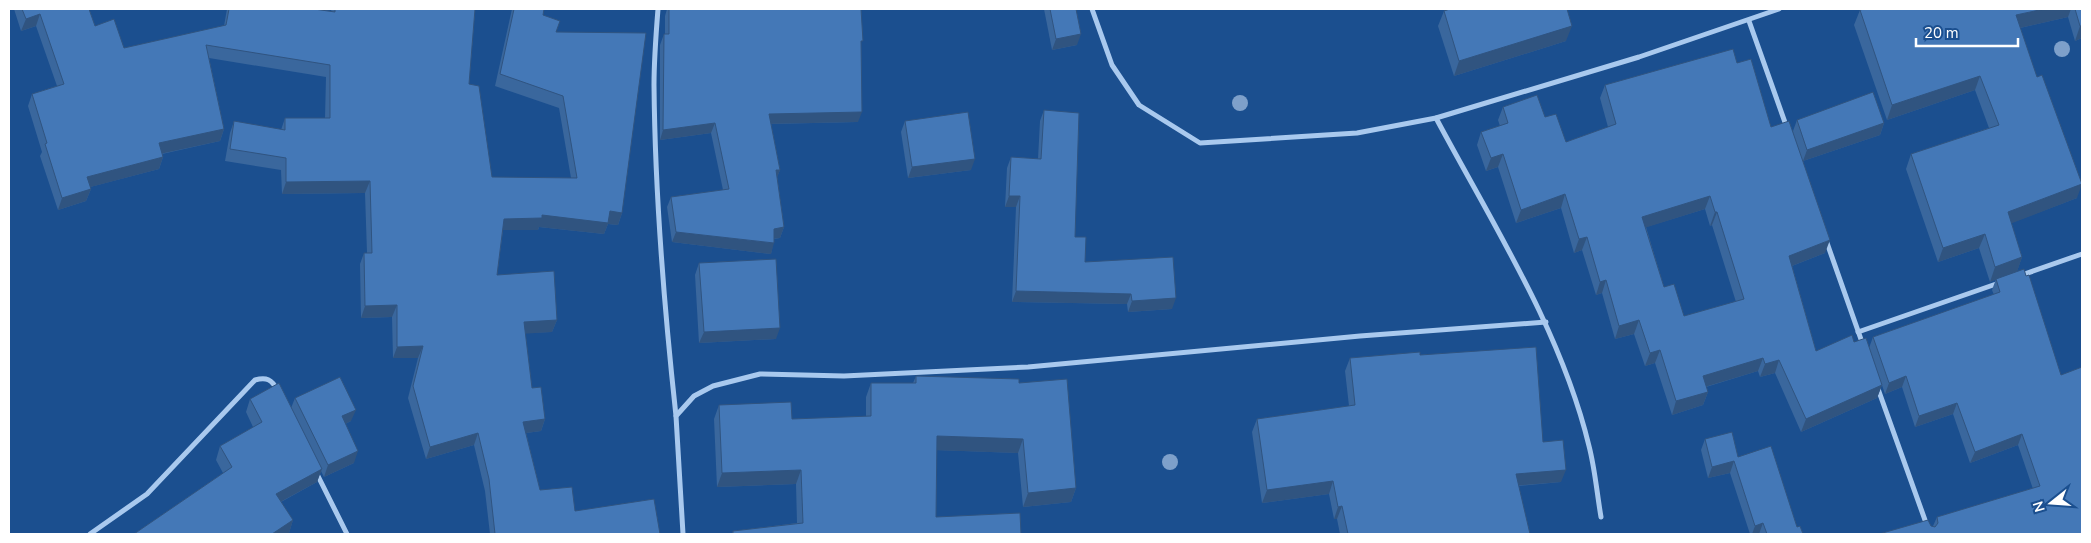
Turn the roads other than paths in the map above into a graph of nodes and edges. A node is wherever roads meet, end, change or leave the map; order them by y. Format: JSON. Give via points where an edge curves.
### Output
{"nodes":[{"id":1,"x":658,"y":9,"type":"edge"},
{"id":2,"x":1092,"y":9,"type":"edge"},
{"id":3,"x":1779,"y":9,"type":"edge"},
{"id":4,"x":1750,"y":20,"type":"junction"},
{"id":5,"x":1436,"y":118,"type":"junction"},
{"id":6,"x":1789,"y":134,"type":"edge"},
{"id":7,"x":1825,"y":238,"type":"edge"},
{"id":8,"x":2082,"y":254,"type":"edge"},
{"id":9,"x":2017,"y":277,"type":"edge"},
{"id":10,"x":2008,"y":280,"type":"edge"},
{"id":11,"x":1546,"y":322,"type":"junction"},
{"id":12,"x":1858,"y":332,"type":"junction"},
{"id":13,"x":1864,"y":350,"type":"edge"},
{"id":14,"x":1874,"y":378,"type":"edge"},
{"id":15,"x":278,"y":394,"type":"edge"},
{"id":16,"x":676,"y":416,"type":"junction"},
{"id":17,"x":313,"y":464,"type":"edge"},
{"id":18,"x":1600,"y":518,"type":"dead end"},
{"id":19,"x":90,"y":534,"type":"edge"},
{"id":20,"x":347,"y":534,"type":"edge"},
{"id":21,"x":682,"y":534,"type":"edge"},
{"id":22,"x":1930,"y":534,"type":"edge"}],
"edges":[{"from":1,"to":16,"type":"street","via":[[654,83],[657,178]]},
{"from":2,"to":5,"type":"street","via":[[1112,65],[1139,105],[1200,143],[1357,133]]},
{"from":3,"to":4,"type":"street"},
{"from":4,"to":5,"type":"street"},
{"from":4,"to":6,"type":"street"},
{"from":5,"to":11,"type":"street"},
{"from":7,"to":12,"type":"street"},
{"from":8,"to":9,"type":"street"},
{"from":10,"to":12,"type":"street"},
{"from":11,"to":16,"type":"street","via":[[1028,367],[844,376],[760,374],[713,386],[694,396]]},
{"from":11,"to":18,"type":"street","via":[[1569,379],[1590,447]]},
{"from":12,"to":13,"type":"street"},
{"from":14,"to":22,"type":"street"},
{"from":15,"to":19,"type":"street","via":[[270,380],[255,380],[147,494]]},
{"from":16,"to":21,"type":"street"},
{"from":17,"to":20,"type":"street"}]}
